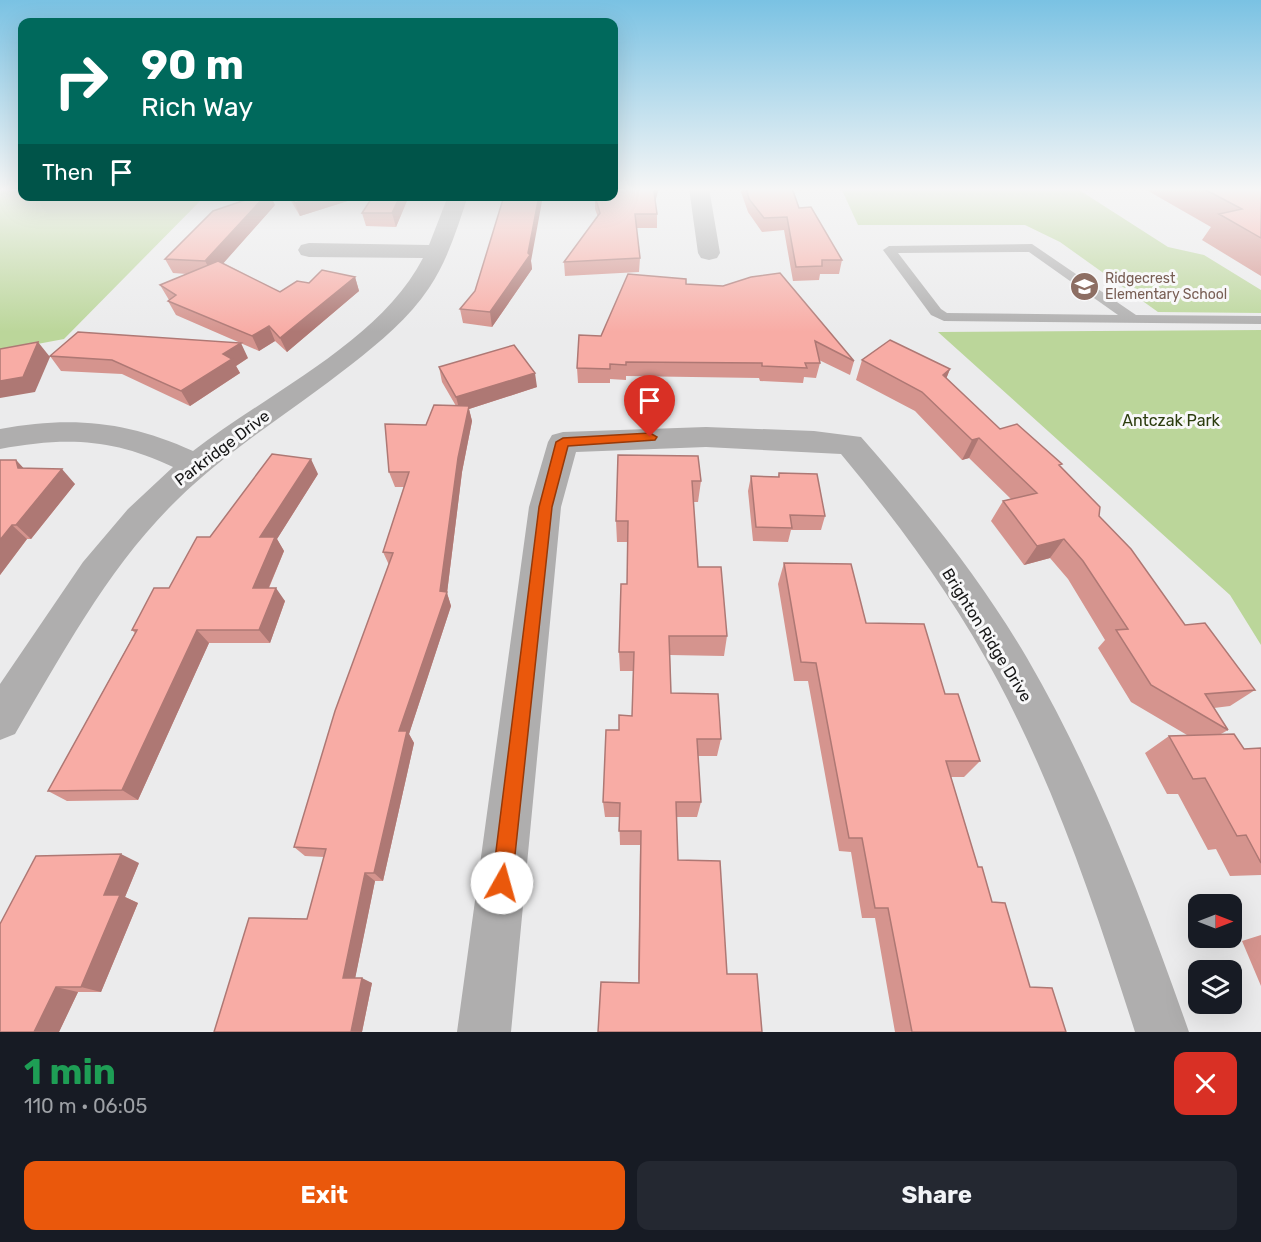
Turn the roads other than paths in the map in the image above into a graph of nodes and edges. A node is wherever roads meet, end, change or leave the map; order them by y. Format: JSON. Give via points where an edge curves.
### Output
{"nodes":[{"id":1,"x":443,"y":236,"type":"edge"},
{"id":2,"x":706,"y":236,"type":"edge"},
{"id":3,"x":309,"y":250,"type":"dead end"},
{"id":4,"x":437,"y":252,"type":"junction"},
{"id":5,"x":709,"y":253,"type":"dead end"},
{"id":6,"x":1133,"y":319,"type":"junction"},
{"id":7,"x":1261,"y":320,"type":"edge"},
{"id":8,"x":0,"y":439,"type":"edge"},
{"id":9,"x":196,"y":465,"type":"junction"},
{"id":10,"x":0,"y":720,"type":"edge"},
{"id":11,"x":484,"y":1032,"type":"edge"},
{"id":12,"x":1162,"y":1032,"type":"edge"}],
"edges":[{"from":1,"to":4,"type":"street","name":"Parkridge Drive"},
{"from":2,"to":5,"type":"street"},
{"from":3,"to":4,"type":"street"},
{"from":4,"to":9,"type":"street","name":"Parkridge Drive","via":[[425,277],[381,328]]},
{"from":6,"to":6,"type":"lane","via":[[944,317],[936,312],[889,250],[1032,248]]},
{"from":6,"to":7,"type":"lane"},
{"from":8,"to":9,"type":"street","via":[[53,431],[97,431],[128,436]]},
{"from":9,"to":10,"type":"street","name":"Parkridge Drive","via":[[129,530],[92,577]]},
{"from":11,"to":12,"type":"street","name":"Brighton Ridge Drive","via":[[545,507],[563,442],[650,437],[776,437],[850,444],[899,499],[978,614],[1030,702],[1089,829]]}]}
